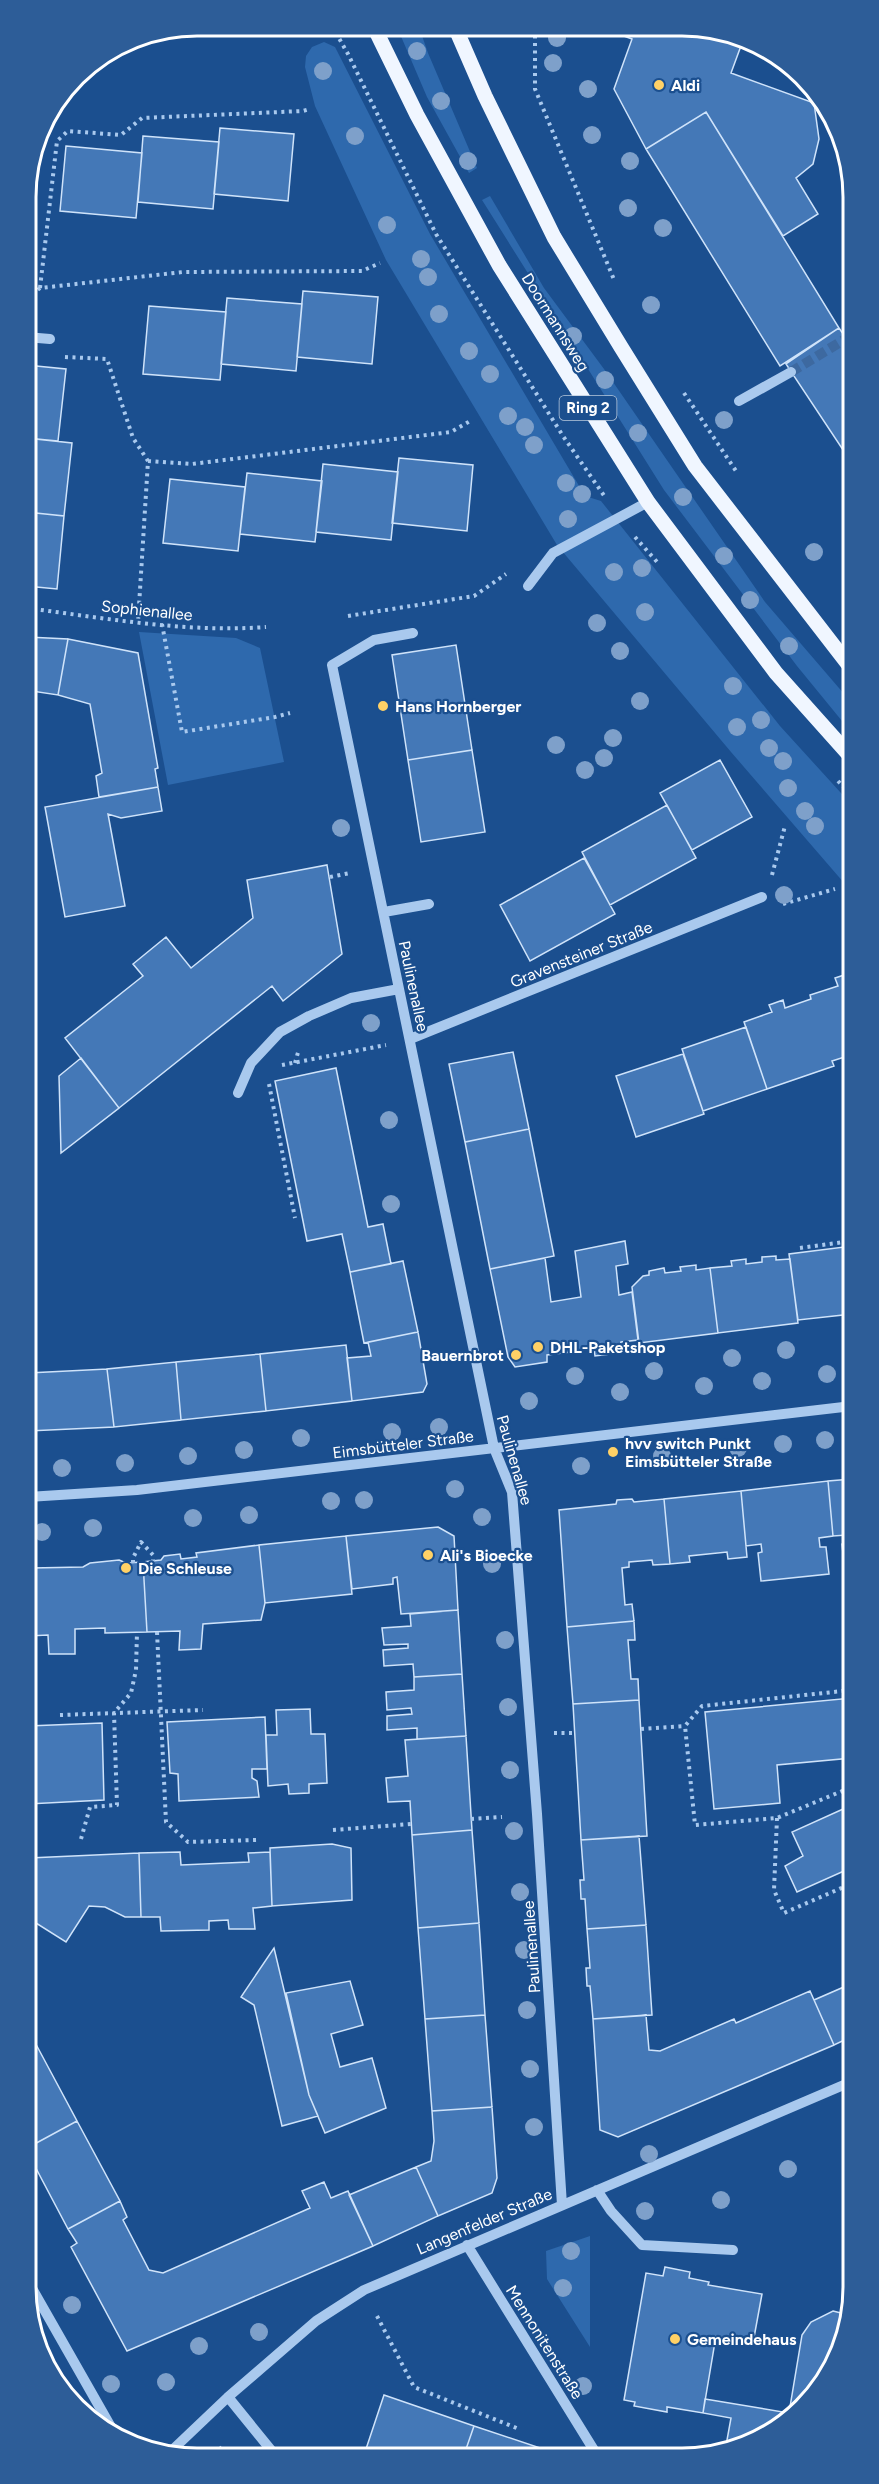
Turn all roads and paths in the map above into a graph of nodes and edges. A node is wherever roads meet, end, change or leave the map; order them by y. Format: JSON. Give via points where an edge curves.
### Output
{"nodes":[{"id":1,"x":378,"y":36,"type":"edge"},
{"id":2,"x":459,"y":36,"type":"edge"},
{"id":3,"x":535,"y":36,"type":"edge"},
{"id":4,"x":310,"y":109,"type":"dead end"},
{"id":5,"x":380,"y":262,"type":"dead end"},
{"id":6,"x":616,"y":286,"type":"dead end"},
{"id":7,"x":40,"y":288,"type":"junction"},
{"id":8,"x":36,"y":291,"type":"edge"},
{"id":9,"x":36,"y":338,"type":"edge"},
{"id":10,"x":50,"y":339,"type":"dead end"},
{"id":11,"x":61,"y":357,"type":"dead end"},
{"id":12,"x":791,"y":372,"type":"tunnel mouth"},
{"id":13,"x":682,"y":391,"type":"dead end"},
{"id":14,"x":739,"y":401,"type":"dead end"},
{"id":15,"x":472,"y":420,"type":"dead end"},
{"id":16,"x":148,"y":461,"type":"junction"},
{"id":17,"x":740,"y":478,"type":"dead end"},
{"id":18,"x":648,"y":502,"type":"junction"},
{"id":19,"x":508,"y":573,"type":"dead end"},
{"id":20,"x":528,"y":586,"type":"dead end"},
{"id":21,"x":36,"y":609,"type":"edge"},
{"id":22,"x":348,"y":616,"type":"dead end"},
{"id":23,"x":138,"y":622,"type":"junction"},
{"id":24,"x":162,"y":624,"type":"junction"},
{"id":25,"x":266,"y":627,"type":"dead end"},
{"id":26,"x":413,"y":633,"type":"dead end"},
{"id":27,"x":843,"y":658,"type":"edge"},
{"id":28,"x":290,"y":713,"type":"dead end"},
{"id":29,"x":843,"y":748,"type":"edge"},
{"id":30,"x":785,"y":826,"type":"dead end"},
{"id":31,"x":350,"y":873,"type":"dead end"},
{"id":32,"x":330,"y":878,"type":"dead end"},
{"id":33,"x":769,"y":886,"type":"dead end"},
{"id":34,"x":835,"y":889,"type":"dead end"},
{"id":35,"x":762,"y":897,"type":"dead end"},
{"id":36,"x":429,"y":903,"type":"dead end"},
{"id":37,"x":772,"y":907,"type":"dead end"},
{"id":38,"x":384,"y":912,"type":"junction"},
{"id":39,"x":399,"y":989,"type":"junction"},
{"id":40,"x":410,"y":1039,"type":"junction"},
{"id":41,"x":387,"y":1044,"type":"dead end"},
{"id":42,"x":276,"y":1066,"type":"dead end"},
{"id":43,"x":268,"y":1080,"type":"dead end"},
{"id":44,"x":238,"y":1093,"type":"dead end"},
{"id":45,"x":295,"y":1218,"type":"dead end"},
{"id":46,"x":843,"y":1242,"type":"edge"},
{"id":47,"x":800,"y":1248,"type":"dead end"},
{"id":48,"x":843,"y":1407,"type":"edge"},
{"id":49,"x":494,"y":1448,"type":"junction"},
{"id":50,"x":36,"y":1496,"type":"edge"},
{"id":51,"x":153,"y":1561,"type":"dead end"},
{"id":52,"x":133,"y":1563,"type":"dead end"},
{"id":53,"x":137,"y":1632,"type":"dead end"},
{"id":54,"x":157,"y":1632,"type":"dead end"},
{"id":55,"x":843,"y":1691,"type":"edge"},
{"id":56,"x":203,"y":1710,"type":"dead end"},
{"id":57,"x":161,"y":1712,"type":"junction"},
{"id":58,"x":114,"y":1713,"type":"junction"},
{"id":59,"x":60,"y":1715,"type":"dead end"},
{"id":60,"x":686,"y":1726,"type":"junction"},
{"id":61,"x":641,"y":1729,"type":"dead end"},
{"id":62,"x":552,"y":1733,"type":"dead end"},
{"id":63,"x":575,"y":1733,"type":"dead end"},
{"id":64,"x":843,"y":1791,"type":"edge"},
{"id":65,"x":502,"y":1817,"type":"dead end"},
{"id":66,"x":777,"y":1818,"type":"junction"},
{"id":67,"x":471,"y":1819,"type":"dead end"},
{"id":68,"x":411,"y":1824,"type":"dead end"},
{"id":69,"x":333,"y":1830,"type":"dead end"},
{"id":70,"x":81,"y":1839,"type":"dead end"},
{"id":71,"x":257,"y":1840,"type":"dead end"},
{"id":72,"x":843,"y":1887,"type":"edge"},
{"id":73,"x":843,"y":2085,"type":"edge"},
{"id":74,"x":597,"y":2190,"type":"junction"},
{"id":75,"x":562,"y":2205,"type":"junction"},
{"id":76,"x":467,"y":2245,"type":"junction"},
{"id":77,"x":733,"y":2250,"type":"dead end"},
{"id":78,"x":36,"y":2296,"type":"edge"},
{"id":79,"x":377,"y":2316,"type":"dead end"},
{"id":80,"x":228,"y":2397,"type":"junction"},
{"id":81,"x":107,"y":2421,"type":"edge"},
{"id":82,"x":519,"y":2429,"type":"dead end"},
{"id":83,"x":176,"y":2446,"type":"edge"},
{"id":84,"x":269,"y":2448,"type":"edge"},
{"id":85,"x":593,"y":2448,"type":"edge"}],
"edges":[{"from":1,"to":18,"type":"main road","name":"Doormannsweg","number":"Ring 2","via":[[499,265]]},
{"from":2,"to":27,"type":"main road","via":[[554,237],[621,347],[695,466]]},
{"from":3,"to":6,"type":"path","via":[[535,89]]},
{"from":4,"to":7,"type":"path","via":[[142,118],[121,135],[68,131],[57,141]]},
{"from":5,"to":7,"type":"path","via":[[362,271],[183,272]]},
{"from":7,"to":8,"type":"path"},
{"from":9,"to":10,"type":"street"},
{"from":11,"to":16,"type":"path","via":[[107,359],[133,438]]},
{"from":12,"to":14,"type":"street"},
{"from":13,"to":17,"type":"path"},
{"from":15,"to":16,"type":"path","via":[[451,432],[192,464]]},
{"from":16,"to":23,"type":"path"},
{"from":18,"to":20,"type":"street","via":[[553,553]]},
{"from":18,"to":29,"type":"main road","name":"Doormannsweg","number":"Ring 2","via":[[776,673]]},
{"from":19,"to":22,"type":"path","via":[[474,596]]},
{"from":21,"to":23,"type":"path","name":"Sophienallee"},
{"from":23,"to":24,"type":"path","name":"Sophienallee"},
{"from":24,"to":25,"type":"path","name":"Sophienallee"},
{"from":24,"to":28,"type":"path","via":[[182,732]]},
{"from":26,"to":38,"type":"street","name":"Paulinenallee","via":[[374,640],[332,664]]},
{"from":30,"to":33,"type":"path"},
{"from":31,"to":32,"type":"path"},
{"from":34,"to":37,"type":"path"},
{"from":35,"to":40,"type":"street","name":"Gravensteiner Straße"},
{"from":36,"to":38,"type":"street"},
{"from":38,"to":39,"type":"street","name":"Paulinenallee"},
{"from":39,"to":40,"type":"street","name":"Paulinenallee"},
{"from":39,"to":44,"type":"street","via":[[351,998],[280,1032],[251,1063]]},
{"from":40,"to":49,"type":"street","name":"Paulinenallee"},
{"from":41,"to":42,"type":"path"},
{"from":43,"to":45,"type":"path"},
{"from":46,"to":47,"type":"path"},
{"from":48,"to":49,"type":"street","name":"Eimsbütteler Straße"},
{"from":49,"to":50,"type":"street","name":"Eimsbütteler Straße","via":[[137,1490]]},
{"from":49,"to":75,"type":"street","name":"Paulinenallee","via":[[512,1492],[516,1518]]},
{"from":51,"to":52,"type":"path","via":[[153,1555],[141,1542]]},
{"from":53,"to":58,"type":"path","via":[[131,1693]]},
{"from":54,"to":57,"type":"path"},
{"from":55,"to":60,"type":"path","via":[[702,1706]]},
{"from":56,"to":57,"type":"path"},
{"from":57,"to":58,"type":"path"},
{"from":57,"to":71,"type":"path","via":[[166,1822],[188,1842]]},
{"from":58,"to":59,"type":"path"},
{"from":58,"to":70,"type":"path","via":[[117,1805],[90,1807]]},
{"from":60,"to":61,"type":"path"},
{"from":60,"to":66,"type":"path","via":[[695,1825]]},
{"from":62,"to":63,"type":"path"},
{"from":64,"to":66,"type":"path"},
{"from":65,"to":67,"type":"path"},
{"from":66,"to":72,"type":"path","via":[[774,1890],[784,1913]]},
{"from":68,"to":69,"type":"path"},
{"from":73,"to":74,"type":"street","name":"Langenfelder Straße"},
{"from":74,"to":75,"type":"street","name":"Langenfelder Straße"},
{"from":74,"to":77,"type":"street","via":[[642,2245]]},
{"from":75,"to":76,"type":"street","name":"Langenfelder Straße"},
{"from":76,"to":80,"type":"street","name":"Langenfelder Straße","via":[[364,2290],[316,2321]]},
{"from":76,"to":85,"type":"street","name":"Mennonitenstraße"},
{"from":78,"to":81,"type":"street"},
{"from":79,"to":82,"type":"path","via":[[414,2387]]},
{"from":80,"to":83,"type":"street","name":"Langenfelder Straße"},
{"from":80,"to":84,"type":"street"}]}
